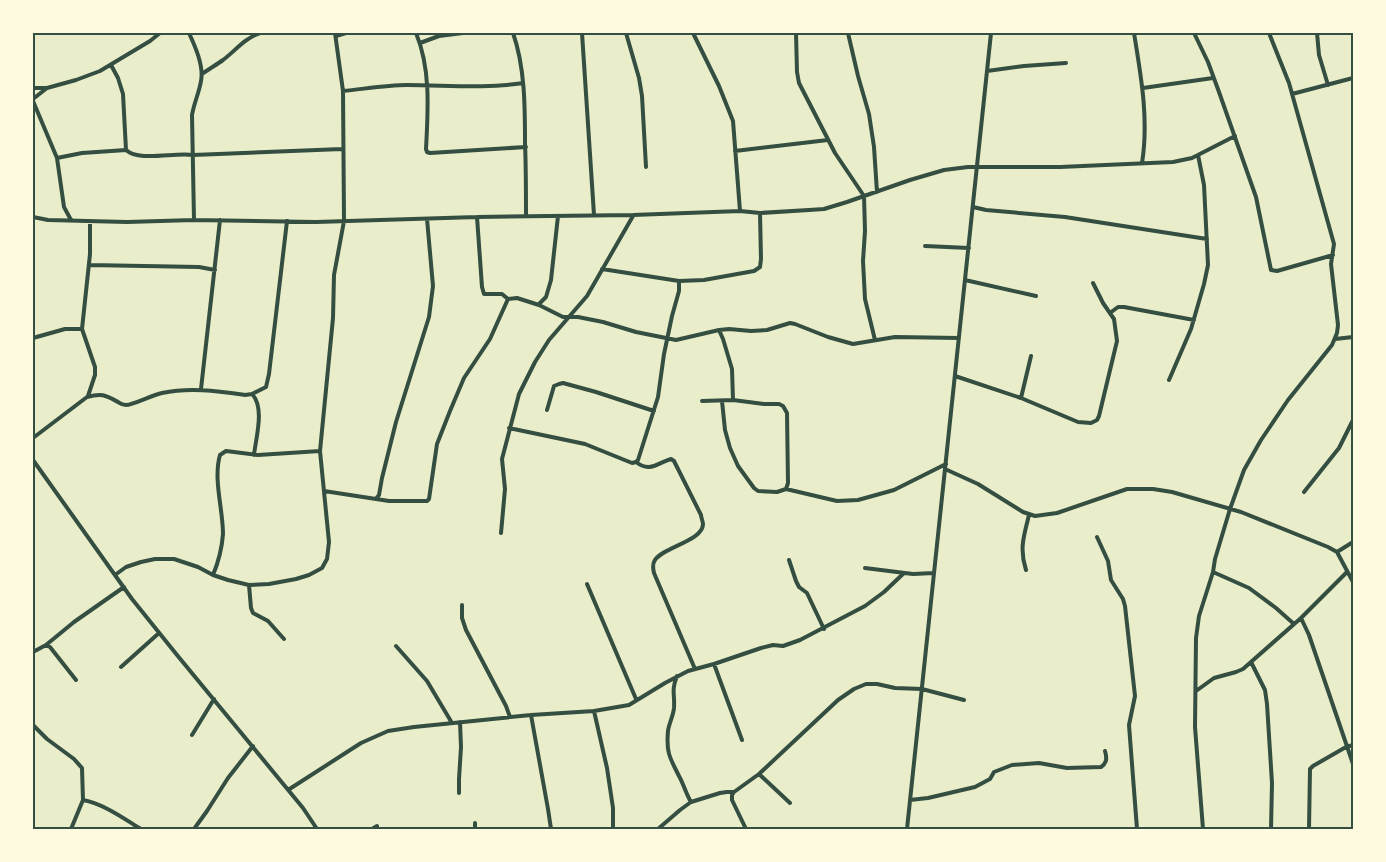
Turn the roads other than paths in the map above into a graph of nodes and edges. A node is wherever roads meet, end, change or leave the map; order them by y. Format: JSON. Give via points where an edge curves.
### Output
{"nodes":[{"id":1,"x":160,"y":33,"type":"edge"},
{"id":2,"x":189,"y":33,"type":"edge"},
{"id":3,"x":260,"y":33,"type":"edge"},
{"id":4,"x":346,"y":33,"type":"edge"},
{"id":5,"x":416,"y":33,"type":"edge"},
{"id":6,"x":463,"y":33,"type":"edge"},
{"id":7,"x":513,"y":33,"type":"edge"},
{"id":8,"x":582,"y":33,"type":"edge"},
{"id":9,"x":626,"y":33,"type":"edge"},
{"id":10,"x":693,"y":33,"type":"edge"},
{"id":11,"x":796,"y":33,"type":"edge"},
{"id":12,"x":848,"y":33,"type":"edge"},
{"id":13,"x":991,"y":33,"type":"edge"},
{"id":14,"x":1134,"y":33,"type":"edge"},
{"id":15,"x":1194,"y":33,"type":"edge"},
{"id":16,"x":1269,"y":33,"type":"edge"},
{"id":17,"x":1317,"y":33,"type":"edge"},
{"id":18,"x":336,"y":35,"type":"edge"},
{"id":19,"x":420,"y":43,"type":"junction"},
{"id":20,"x":1066,"y":63,"type":"dead end"},
{"id":21,"x":111,"y":65,"type":"junction"},
{"id":22,"x":987,"y":71,"type":"junction"},
{"id":23,"x":202,"y":74,"type":"junction"},
{"id":24,"x":1213,"y":78,"type":"junction"},
{"id":25,"x":1353,"y":78,"type":"edge"},
{"id":26,"x":523,"y":83,"type":"junction"},
{"id":27,"x":1328,"y":85,"type":"junction"},
{"id":28,"x":427,"y":87,"type":"junction"},
{"id":29,"x":33,"y":88,"type":"edge"},
{"id":30,"x":47,"y":88,"type":"junction"},
{"id":31,"x":1143,"y":88,"type":"junction"},
{"id":32,"x":343,"y":91,"type":"junction"},
{"id":33,"x":1292,"y":94,"type":"junction"},
{"id":34,"x":33,"y":100,"type":"edge"},
{"id":35,"x":1235,"y":136,"type":"junction"},
{"id":36,"x":828,"y":140,"type":"junction"},
{"id":37,"x":525,"y":147,"type":"junction"},
{"id":38,"x":342,"y":149,"type":"junction"},
{"id":39,"x":126,"y":150,"type":"junction"},
{"id":40,"x":735,"y":151,"type":"junction"},
{"id":41,"x":193,"y":155,"type":"junction"},
{"id":42,"x":1198,"y":155,"type":"junction"},
{"id":43,"x":57,"y":158,"type":"junction"},
{"id":44,"x":1142,"y":164,"type":"junction"},
{"id":45,"x":977,"y":166,"type":"junction"},
{"id":46,"x":646,"y":167,"type":"dead end"},
{"id":47,"x":877,"y":192,"type":"junction"},
{"id":48,"x":864,"y":196,"type":"junction"},
{"id":49,"x":64,"y":207,"type":"junction"},
{"id":50,"x":973,"y":207,"type":"junction"},
{"id":51,"x":740,"y":212,"type":"junction"},
{"id":52,"x":760,"y":213,"type":"junction"},
{"id":53,"x":594,"y":215,"type":"junction"},
{"id":54,"x":633,"y":215,"type":"junction"},
{"id":55,"x":526,"y":216,"type":"junction"},
{"id":56,"x":558,"y":216,"type":"junction"},
{"id":57,"x":33,"y":217,"type":"edge"},
{"id":58,"x":477,"y":217,"type":"junction"},
{"id":59,"x":427,"y":219,"type":"junction"},
{"id":60,"x":59,"y":220,"type":"junction"},
{"id":61,"x":72,"y":220,"type":"junction"},
{"id":62,"x":194,"y":220,"type":"junction"},
{"id":63,"x":220,"y":220,"type":"junction"},
{"id":64,"x":90,"y":221,"type":"junction"},
{"id":65,"x":287,"y":221,"type":"junction"},
{"id":66,"x":344,"y":221,"type":"junction"},
{"id":67,"x":1207,"y":239,"type":"junction"},
{"id":68,"x":925,"y":246,"type":"dead end"},
{"id":69,"x":969,"y":248,"type":"junction"},
{"id":70,"x":1333,"y":255,"type":"junction"},
{"id":71,"x":88,"y":265,"type":"junction"},
{"id":72,"x":215,"y":270,"type":"junction"},
{"id":73,"x":602,"y":270,"type":"junction"},
{"id":74,"x":965,"y":280,"type":"junction"},
{"id":75,"x":680,"y":281,"type":"junction"},
{"id":76,"x":1092,"y":283,"type":"dead end"},
{"id":77,"x":1036,"y":296,"type":"dead end"},
{"id":78,"x":508,"y":299,"type":"junction"},
{"id":79,"x":539,"y":305,"type":"junction"},
{"id":80,"x":1110,"y":314,"type":"junction"},
{"id":81,"x":569,"y":318,"type":"junction"},
{"id":82,"x":1194,"y":320,"type":"junction"},
{"id":83,"x":82,"y":328,"type":"junction"},
{"id":84,"x":719,"y":330,"type":"junction"},
{"id":85,"x":33,"y":338,"type":"edge"},
{"id":86,"x":959,"y":338,"type":"junction"},
{"id":87,"x":1353,"y":338,"type":"edge"},
{"id":88,"x":667,"y":339,"type":"junction"},
{"id":89,"x":1335,"y":339,"type":"junction"},
{"id":90,"x":875,"y":340,"type":"junction"},
{"id":91,"x":1031,"y":356,"type":"dead end"},
{"id":92,"x":955,"y":376,"type":"junction"},
{"id":93,"x":1169,"y":380,"type":"dead end"},
{"id":94,"x":93,"y":384,"type":"junction"},
{"id":95,"x":201,"y":389,"type":"junction"},
{"id":96,"x":98,"y":394,"type":"junction"},
{"id":97,"x":252,"y":394,"type":"junction"},
{"id":98,"x":87,"y":397,"type":"junction"},
{"id":99,"x":1021,"y":398,"type":"junction"},
{"id":100,"x":733,"y":400,"type":"junction"},
{"id":101,"x":702,"y":401,"type":"dead end"},
{"id":102,"x":722,"y":401,"type":"junction"},
{"id":103,"x":547,"y":410,"type":"dead end"},
{"id":104,"x":654,"y":411,"type":"junction"},
{"id":105,"x":1353,"y":420,"type":"edge"},
{"id":106,"x":509,"y":428,"type":"junction"},
{"id":107,"x":33,"y":438,"type":"edge"},
{"id":108,"x":320,"y":451,"type":"junction"},
{"id":109,"x":254,"y":454,"type":"junction"},
{"id":110,"x":33,"y":460,"type":"edge"},
{"id":111,"x":636,"y":462,"type":"junction"},
{"id":112,"x":946,"y":466,"type":"junction"},
{"id":113,"x":786,"y":489,"type":"junction"},
{"id":114,"x":324,"y":491,"type":"junction"},
{"id":115,"x":1304,"y":492,"type":"dead end"},
{"id":116,"x":376,"y":499,"type":"junction"},
{"id":117,"x":1230,"y":509,"type":"junction"},
{"id":118,"x":1029,"y":514,"type":"junction"},
{"id":119,"x":501,"y":533,"type":"dead end"},
{"id":120,"x":1097,"y":537,"type":"dead end"},
{"id":121,"x":1353,"y":543,"type":"edge"},
{"id":122,"x":1337,"y":552,"type":"junction"},
{"id":123,"x":789,"y":560,"type":"dead end"},
{"id":124,"x":865,"y":568,"type":"dead end"},
{"id":125,"x":1026,"y":570,"type":"dead end"},
{"id":126,"x":1213,"y":572,"type":"junction"},
{"id":127,"x":1347,"y":572,"type":"junction"},
{"id":128,"x":904,"y":573,"type":"junction"},
{"id":129,"x":934,"y":573,"type":"junction"},
{"id":130,"x":115,"y":575,"type":"junction"},
{"id":131,"x":213,"y":575,"type":"junction"},
{"id":132,"x":1353,"y":582,"type":"edge"},
{"id":133,"x":249,"y":585,"type":"junction"},
{"id":134,"x":587,"y":585,"type":"dead end"},
{"id":135,"x":124,"y":587,"type":"junction"},
{"id":136,"x":462,"y":605,"type":"dead end"},
{"id":137,"x":1301,"y":618,"type":"junction"},
{"id":138,"x":1293,"y":624,"type":"junction"},
{"id":139,"x":824,"y":629,"type":"junction"},
{"id":140,"x":159,"y":633,"type":"junction"},
{"id":141,"x":284,"y":639,"type":"dead end"},
{"id":142,"x":46,"y":645,"type":"junction"},
{"id":143,"x":396,"y":646,"type":"dead end"},
{"id":144,"x":33,"y":652,"type":"edge"},
{"id":145,"x":1251,"y":662,"type":"junction"},
{"id":146,"x":714,"y":664,"type":"junction"},
{"id":147,"x":121,"y":667,"type":"dead end"},
{"id":148,"x":695,"y":669,"type":"junction"},
{"id":149,"x":677,"y":676,"type":"junction"},
{"id":150,"x":76,"y":680,"type":"dead end"},
{"id":151,"x":922,"y":689,"type":"junction"},
{"id":152,"x":1195,"y":692,"type":"junction"},
{"id":153,"x":214,"y":699,"type":"junction"},
{"id":154,"x":636,"y":699,"type":"junction"},
{"id":155,"x":964,"y":700,"type":"dead end"},
{"id":156,"x":594,"y":711,"type":"junction"},
{"id":157,"x":531,"y":715,"type":"junction"},
{"id":158,"x":510,"y":717,"type":"junction"},
{"id":159,"x":460,"y":722,"type":"junction"},
{"id":160,"x":452,"y":723,"type":"junction"},
{"id":161,"x":33,"y":725,"type":"edge"},
{"id":162,"x":192,"y":735,"type":"dead end"},
{"id":163,"x":741,"y":740,"type":"dead end"},
{"id":164,"x":1353,"y":745,"type":"edge"},
{"id":165,"x":253,"y":746,"type":"junction"},
{"id":166,"x":1346,"y":747,"type":"junction"},
{"id":167,"x":1105,"y":752,"type":"dead end"},
{"id":168,"x":1353,"y":764,"type":"edge"},
{"id":169,"x":759,"y":774,"type":"junction"},
{"id":170,"x":288,"y":790,"type":"junction"},
{"id":171,"x":734,"y":792,"type":"junction"},
{"id":172,"x":459,"y":793,"type":"dead end"},
{"id":173,"x":83,"y":800,"type":"junction"},
{"id":174,"x":910,"y":800,"type":"junction"},
{"id":175,"x":691,"y":802,"type":"junction"},
{"id":176,"x":790,"y":803,"type":"dead end"},
{"id":177,"x":475,"y":823,"type":"dead end"},
{"id":178,"x":71,"y":829,"type":"edge"},
{"id":179,"x":141,"y":829,"type":"edge"},
{"id":180,"x":194,"y":829,"type":"edge"},
{"id":181,"x":317,"y":829,"type":"edge"},
{"id":182,"x":475,"y":829,"type":"edge"},
{"id":183,"x":550,"y":829,"type":"edge"},
{"id":184,"x":613,"y":829,"type":"edge"},
{"id":185,"x":658,"y":829,"type":"edge"},
{"id":186,"x":746,"y":829,"type":"edge"},
{"id":187,"x":907,"y":829,"type":"edge"},
{"id":188,"x":1137,"y":829,"type":"edge"},
{"id":189,"x":1203,"y":829,"type":"edge"},
{"id":190,"x":1271,"y":829,"type":"edge"},
{"id":191,"x":1309,"y":829,"type":"edge"}],
"edges":[{"from":1,"to":21,"type":"street"},
{"from":2,"to":23,"type":"street"},
{"from":3,"to":23,"type":"street"},
{"from":4,"to":18,"type":"street"},
{"from":5,"to":19,"type":"street"},
{"from":6,"to":19,"type":"street"},
{"from":7,"to":26,"type":"street"},
{"from":8,"to":53,"type":"street"},
{"from":9,"to":46,"type":"street","via":[[642,96]]},
{"from":10,"to":40,"type":"street","via":[[730,111]]},
{"from":11,"to":36,"type":"street","via":[[799,83]]},
{"from":12,"to":47,"type":"street","via":[[869,114]]},
{"from":13,"to":22,"type":"street"},
{"from":14,"to":31,"type":"street"},
{"from":15,"to":24,"type":"street"},
{"from":16,"to":33,"type":"street"},
{"from":17,"to":27,"type":"street"},
{"from":18,"to":32,"type":"street"},
{"from":19,"to":28,"type":"street"},
{"from":20,"to":22,"type":"street"},
{"from":21,"to":30,"type":"street"},
{"from":21,"to":39,"type":"street","via":[[123,93]]},
{"from":22,"to":45,"type":"street"},
{"from":23,"to":41,"type":"street","via":[[193,105]]},
{"from":24,"to":31,"type":"street"},
{"from":24,"to":35,"type":"street"},
{"from":25,"to":27,"type":"street"},
{"from":26,"to":28,"type":"street"},
{"from":26,"to":37,"type":"street"},
{"from":27,"to":33,"type":"street"},
{"from":28,"to":32,"type":"street"},
{"from":28,"to":37,"type":"street","via":[[427,152]]},
{"from":29,"to":30,"type":"street"},
{"from":30,"to":34,"type":"street"},
{"from":31,"to":44,"type":"street"},
{"from":32,"to":38,"type":"street"},
{"from":33,"to":70,"type":"street","via":[[1334,244]]},
{"from":34,"to":43,"type":"street"},
{"from":35,"to":42,"type":"street"},
{"from":35,"to":70,"type":"street","via":[[1260,208],[1271,270]]},
{"from":36,"to":40,"type":"street"},
{"from":36,"to":48,"type":"street"},
{"from":37,"to":55,"type":"street"},
{"from":38,"to":41,"type":"street"},
{"from":38,"to":66,"type":"street"},
{"from":39,"to":41,"type":"street","via":[[141,156]]},
{"from":39,"to":43,"type":"street"},
{"from":40,"to":51,"type":"street"},
{"from":41,"to":62,"type":"street"},
{"from":42,"to":44,"type":"street","via":[[1183,161]]},
{"from":42,"to":67,"type":"street"},
{"from":43,"to":49,"type":"street"},
{"from":44,"to":45,"type":"street"},
{"from":45,"to":47,"type":"street","via":[[944,170]]},
{"from":45,"to":50,"type":"street"},
{"from":47,"to":48,"type":"street"},
{"from":48,"to":52,"type":"street","via":[[824,209]]},
{"from":48,"to":90,"type":"street","via":[[862,261],[865,298]]},
{"from":49,"to":60,"type":"street"},
{"from":49,"to":61,"type":"street"},
{"from":50,"to":67,"type":"street"},
{"from":50,"to":69,"type":"street"},
{"from":51,"to":52,"type":"street"},
{"from":51,"to":54,"type":"street"},
{"from":52,"to":75,"type":"street","via":[[760,267],[704,280]]},
{"from":53,"to":54,"type":"street"},
{"from":53,"to":56,"type":"street"},
{"from":54,"to":73,"type":"street"},
{"from":55,"to":56,"type":"street"},
{"from":55,"to":58,"type":"street"},
{"from":56,"to":79,"type":"street","via":[[551,280]]},
{"from":57,"to":60,"type":"street"},
{"from":58,"to":59,"type":"street"},
{"from":58,"to":78,"type":"street","via":[[483,293],[502,294]]},
{"from":59,"to":66,"type":"street"},
{"from":59,"to":116,"type":"street","via":[[433,286],[429,317]]},
{"from":60,"to":61,"type":"street"},
{"from":61,"to":64,"type":"street"},
{"from":62,"to":63,"type":"street"},
{"from":62,"to":64,"type":"street"},
{"from":63,"to":65,"type":"street"},
{"from":63,"to":72,"type":"street"},
{"from":64,"to":71,"type":"street"},
{"from":65,"to":66,"type":"street"},
{"from":65,"to":97,"type":"street","via":[[267,383]]},
{"from":66,"to":108,"type":"street","via":[[334,275]]},
{"from":67,"to":82,"type":"street","via":[[1207,271]]},
{"from":68,"to":69,"type":"street"},
{"from":69,"to":74,"type":"street"},
{"from":70,"to":89,"type":"street","via":[[1338,325]]},
{"from":71,"to":72,"type":"street"},
{"from":71,"to":83,"type":"street"},
{"from":72,"to":95,"type":"street"},
{"from":73,"to":75,"type":"street"},
{"from":73,"to":81,"type":"street"},
{"from":74,"to":77,"type":"street"},
{"from":74,"to":86,"type":"street"},
{"from":75,"to":88,"type":"street"},
{"from":76,"to":80,"type":"street"},
{"from":78,"to":79,"type":"street"},
{"from":78,"to":116,"type":"street","via":[[450,411],[437,444],[429,499]]},
{"from":79,"to":81,"type":"street"},
{"from":80,"to":82,"type":"street","via":[[1124,307]]},
{"from":80,"to":99,"type":"street","via":[[1117,341],[1097,420],[1078,422]]},
{"from":81,"to":88,"type":"street","via":[[603,322]]},
{"from":81,"to":106,"type":"street","via":[[535,362],[519,394]]},
{"from":82,"to":93,"type":"street"},
{"from":83,"to":85,"type":"street"},
{"from":83,"to":94,"type":"street","via":[[95,367]]},
{"from":84,"to":88,"type":"street"},
{"from":84,"to":90,"type":"street","via":[[759,331],[789,323],[847,342]]},
{"from":84,"to":100,"type":"street","via":[[732,369]]},
{"from":86,"to":90,"type":"street"},
{"from":86,"to":92,"type":"street"},
{"from":87,"to":89,"type":"street"},
{"from":88,"to":104,"type":"street"},
{"from":89,"to":117,"type":"street","via":[[1261,440],[1244,470]]},
{"from":91,"to":99,"type":"street"},
{"from":92,"to":99,"type":"street"},
{"from":92,"to":112,"type":"street"},
{"from":94,"to":96,"type":"street"},
{"from":94,"to":98,"type":"street"},
{"from":95,"to":96,"type":"street","via":[[150,396],[127,405]]},
{"from":95,"to":97,"type":"street"},
{"from":96,"to":98,"type":"street"},
{"from":97,"to":109,"type":"street","via":[[259,412]]},
{"from":98,"to":107,"type":"street"},
{"from":100,"to":102,"type":"street"},
{"from":100,"to":113,"type":"street","via":[[783,406],[787,413]]},
{"from":101,"to":102,"type":"street"},
{"from":102,"to":113,"type":"street","via":[[730,448],[746,478],[758,491]]},
{"from":103,"to":104,"type":"street","via":[[554,386],[563,384]]},
{"from":104,"to":111,"type":"street"},
{"from":105,"to":115,"type":"street","via":[[1343,443]]},
{"from":106,"to":111,"type":"street","via":[[585,444]]},
{"from":106,"to":119,"type":"street","via":[[502,459],[505,489]]},
{"from":108,"to":109,"type":"street"},
{"from":108,"to":114,"type":"street"},
{"from":109,"to":131,"type":"street","via":[[226,451],[219,458],[223,536]]},
{"from":110,"to":130,"type":"street"},
{"from":111,"to":148,"type":"street","via":[[646,468],[674,461],[701,515],[702,528],[697,535],[661,554],[653,564]]},
{"from":112,"to":113,"type":"street","via":[[894,490],[858,500],[837,501]]},
{"from":112,"to":118,"type":"street"},
{"from":112,"to":129,"type":"street"},
{"from":114,"to":116,"type":"street"},
{"from":114,"to":133,"type":"street","via":[[329,542],[322,568],[296,579]]},
{"from":117,"to":118,"type":"street","via":[[1172,492],[1136,488],[1057,513]]},
{"from":117,"to":122,"type":"street"},
{"from":117,"to":126,"type":"street"},
{"from":118,"to":125,"type":"street","via":[[1022,544]]},
{"from":120,"to":188,"type":"street","via":[[1125,606],[1135,696],[1129,725]]},
{"from":121,"to":122,"type":"street"},
{"from":122,"to":127,"type":"street"},
{"from":123,"to":139,"type":"street","via":[[799,587],[807,593]]},
{"from":124,"to":128,"type":"street"},
{"from":126,"to":138,"type":"street","via":[[1249,588]]},
{"from":126,"to":152,"type":"street","via":[[1197,628]]},
{"from":127,"to":132,"type":"street"},
{"from":127,"to":137,"type":"street"},
{"from":128,"to":129,"type":"street"},
{"from":128,"to":139,"type":"street","via":[[865,606]]},
{"from":129,"to":151,"type":"street"},
{"from":130,"to":131,"type":"street","via":[[126,567],[155,559],[188,563]]},
{"from":130,"to":135,"type":"street"},
{"from":131,"to":133,"type":"street"},
{"from":133,"to":141,"type":"street","via":[[253,613],[268,621]]},
{"from":134,"to":154,"type":"street"},
{"from":135,"to":140,"type":"street"},
{"from":135,"to":142,"type":"street"},
{"from":136,"to":158,"type":"street","via":[[465,630]]},
{"from":137,"to":138,"type":"street"},
{"from":137,"to":166,"type":"street"},
{"from":138,"to":145,"type":"street"},
{"from":139,"to":146,"type":"street","via":[[783,646],[761,648]]},
{"from":140,"to":147,"type":"street"},
{"from":140,"to":153,"type":"street"},
{"from":142,"to":144,"type":"street"},
{"from":142,"to":150,"type":"street"},
{"from":143,"to":160,"type":"street","via":[[428,681]]},
{"from":145,"to":152,"type":"street","via":[[1236,672],[1214,678]]},
{"from":145,"to":190,"type":"street","via":[[1265,690],[1267,704]]},
{"from":146,"to":148,"type":"street"},
{"from":146,"to":163,"type":"street"},
{"from":148,"to":149,"type":"street"},
{"from":149,"to":154,"type":"street"},
{"from":149,"to":175,"type":"street","via":[[673,685],[669,755]]},
{"from":151,"to":155,"type":"street"},
{"from":151,"to":169,"type":"street","via":[[877,684],[854,689]]},
{"from":151,"to":174,"type":"street"},
{"from":152,"to":189,"type":"street"},
{"from":153,"to":162,"type":"street"},
{"from":153,"to":165,"type":"street"},
{"from":154,"to":156,"type":"street","via":[[622,707]]},
{"from":156,"to":157,"type":"street"},
{"from":156,"to":184,"type":"street","via":[[611,790]]},
{"from":157,"to":158,"type":"street"},
{"from":157,"to":183,"type":"street"},
{"from":158,"to":159,"type":"street"},
{"from":159,"to":160,"type":"street"},
{"from":159,"to":172,"type":"street"},
{"from":160,"to":170,"type":"street","via":[[379,735]]},
{"from":161,"to":173,"type":"street","via":[[81,765]]},
{"from":164,"to":166,"type":"street"},
{"from":165,"to":170,"type":"street"},
{"from":165,"to":180,"type":"street"},
{"from":166,"to":168,"type":"street"},
{"from":166,"to":191,"type":"street","via":[[1310,769]]},
{"from":167,"to":174,"type":"street","via":[[1107,759],[1101,767],[1011,765],[975,787]]},
{"from":169,"to":171,"type":"street"},
{"from":169,"to":176,"type":"street"},
{"from":170,"to":181,"type":"street"},
{"from":171,"to":175,"type":"street"},
{"from":171,"to":186,"type":"street","via":[[732,800]]},
{"from":173,"to":178,"type":"street"},
{"from":173,"to":179,"type":"street"},
{"from":174,"to":187,"type":"street"},
{"from":175,"to":185,"type":"street"},
{"from":177,"to":182,"type":"street"}]}
